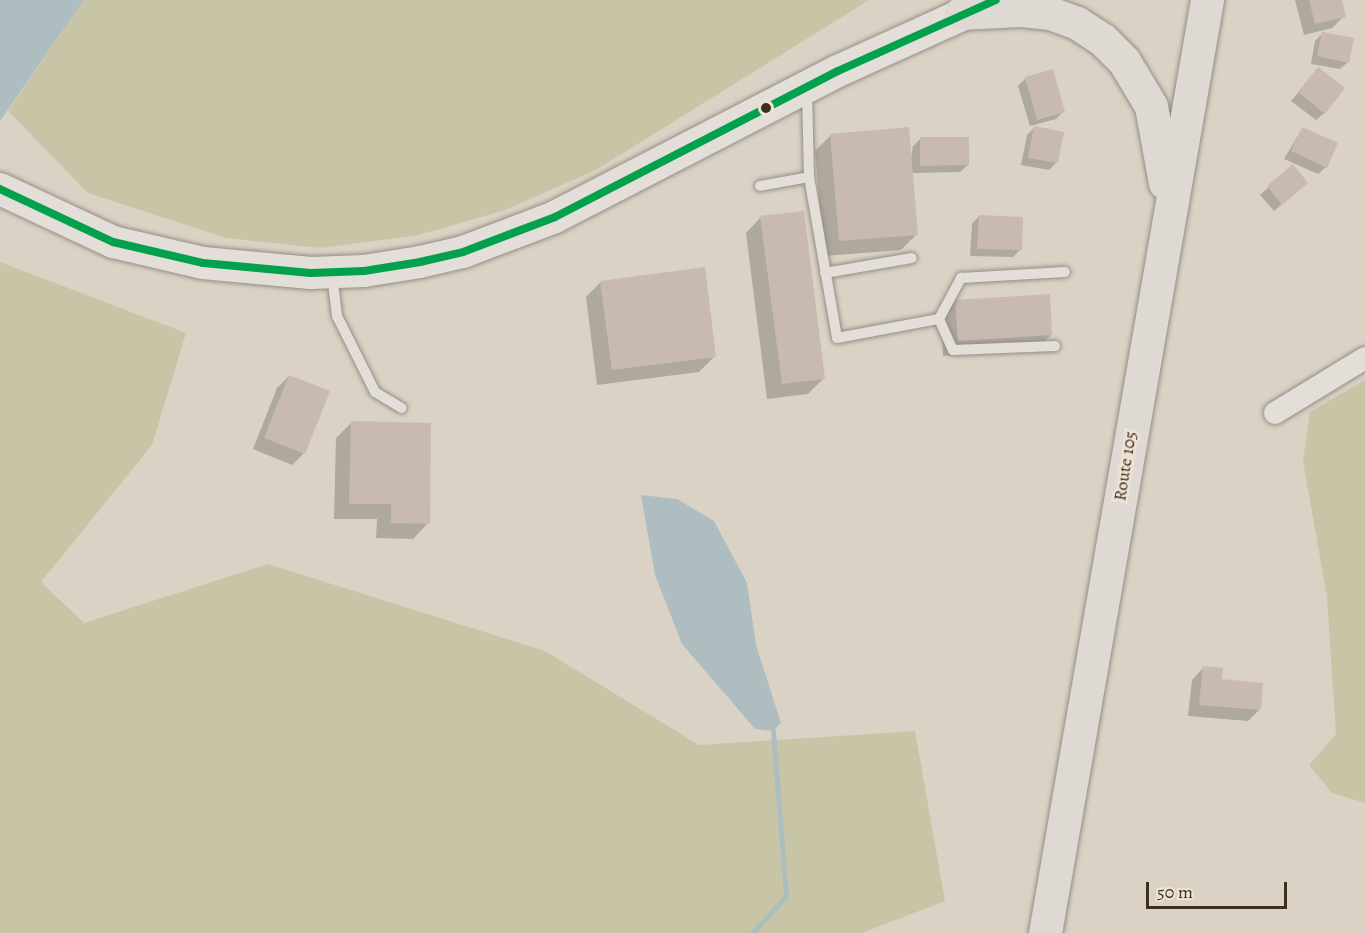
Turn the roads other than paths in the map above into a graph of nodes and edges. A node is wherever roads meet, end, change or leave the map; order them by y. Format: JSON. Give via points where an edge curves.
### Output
{"nodes":[{"id":1,"x":996,"y":0,"type":"edge"},
{"id":2,"x":1207,"y":0,"type":"edge"},
{"id":3,"x":974,"y":7,"type":"edge"},
{"id":4,"x":807,"y":87,"type":"junction"},
{"id":5,"x":809,"y":177,"type":"junction"},
{"id":6,"x":760,"y":186,"type":"dead end"},
{"id":7,"x":0,"y":189,"type":"edge"},
{"id":8,"x":1169,"y":217,"type":"junction"},
{"id":9,"x":912,"y":258,"type":"dead end"},
{"id":10,"x":332,"y":272,"type":"junction"},
{"id":11,"x":825,"y":273,"type":"junction"},
{"id":12,"x":1065,"y":273,"type":"dead end"},
{"id":13,"x":939,"y":319,"type":"junction"},
{"id":14,"x":1055,"y":346,"type":"dead end"},
{"id":15,"x":1365,"y":358,"type":"edge"},
{"id":16,"x":402,"y":408,"type":"dead end"},
{"id":17,"x":1275,"y":413,"type":"dead end"},
{"id":18,"x":1045,"y":933,"type":"edge"}],
"edges":[{"from":1,"to":3,"type":"main road"},
{"from":2,"to":8,"type":"main road","name":"Route 105"},
{"from":3,"to":4,"type":"main road"},
{"from":3,"to":8,"type":"main road","via":[[1050,13],[1077,23],[1125,62],[1151,106]]},
{"from":4,"to":5,"type":"lane"},
{"from":4,"to":10,"type":"main road","via":[[620,186],[508,236],[420,262]]},
{"from":5,"to":6,"type":"lane"},
{"from":5,"to":11,"type":"lane"},
{"from":7,"to":10,"type":"main road","via":[[81,231],[151,252],[259,270]]},
{"from":8,"to":18,"type":"main road","name":"Route 105"},
{"from":9,"to":11,"type":"lane"},
{"from":10,"to":16,"type":"lane","via":[[337,316],[375,392]]},
{"from":11,"to":13,"type":"lane","via":[[837,338]]},
{"from":12,"to":13,"type":"lane","via":[[961,278]]},
{"from":13,"to":14,"type":"lane","via":[[953,350]]},
{"from":15,"to":17,"type":"street"}]}
